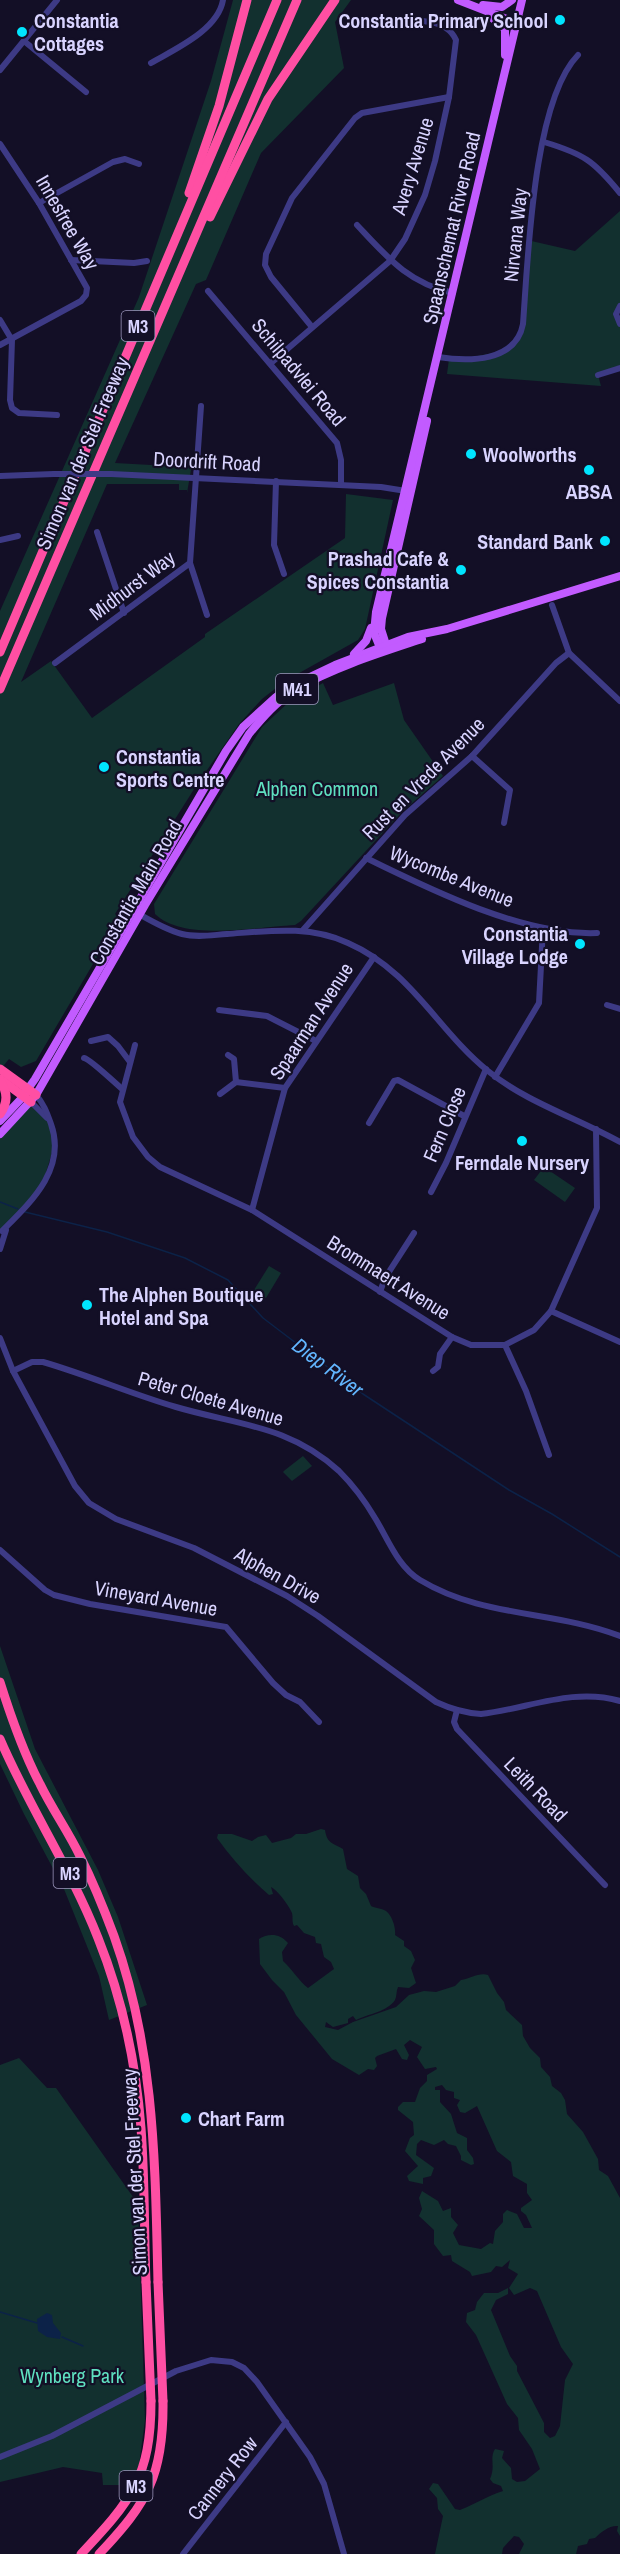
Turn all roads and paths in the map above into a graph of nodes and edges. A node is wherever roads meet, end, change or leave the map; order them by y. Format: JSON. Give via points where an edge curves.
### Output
{"nodes":[{"id":1,"x":223,"y":0,"type":"edge"},
{"id":2,"x":247,"y":0,"type":"edge"},
{"id":3,"x":277,"y":0,"type":"edge"},
{"id":4,"x":297,"y":0,"type":"edge"},
{"id":5,"x":335,"y":0,"type":"edge"},
{"id":6,"x":458,"y":0,"type":"edge"},
{"id":7,"x":468,"y":0,"type":"edge"},
{"id":8,"x":514,"y":0,"type":"edge"},
{"id":9,"x":522,"y":0,"type":"edge"},
{"id":10,"x":55,"y":1,"type":"edge"},
{"id":11,"x":483,"y":8,"type":"junction"},
{"id":12,"x":515,"y":19,"type":"junction"},
{"id":13,"x":378,"y":22,"type":"dead end"},
{"id":14,"x":24,"y":41,"type":"junction"},
{"id":15,"x":505,"y":55,"type":"junction"},
{"id":16,"x":578,"y":55,"type":"dead end"},
{"id":17,"x":151,"y":63,"type":"dead end"},
{"id":18,"x":505,"y":69,"type":"junction"},
{"id":19,"x":0,"y":70,"type":"edge"},
{"id":20,"x":86,"y":92,"type":"dead end"},
{"id":21,"x":449,"y":97,"type":"junction"},
{"id":22,"x":544,"y":142,"type":"junction"},
{"id":23,"x":0,"y":144,"type":"edge"},
{"id":24,"x":8,"y":154,"type":"junction"},
{"id":25,"x":0,"y":158,"type":"edge"},
{"id":26,"x":139,"y":164,"type":"dead end"},
{"id":27,"x":620,"y":193,"type":"edge"},
{"id":28,"x":39,"y":203,"type":"junction"},
{"id":29,"x":357,"y":225,"type":"dead end"},
{"id":30,"x":71,"y":260,"type":"junction"},
{"id":31,"x":147,"y":261,"type":"dead end"},
{"id":32,"x":390,"y":261,"type":"junction"},
{"id":33,"x":208,"y":291,"type":"dead end"},
{"id":34,"x":453,"y":293,"type":"junction"},
{"id":35,"x":152,"y":294,"type":"junction"},
{"id":36,"x":168,"y":302,"type":"junction"},
{"id":37,"x":620,"y":306,"type":"edge"},
{"id":38,"x":0,"y":320,"type":"edge"},
{"id":39,"x":620,"y":324,"type":"edge"},
{"id":40,"x":312,"y":327,"type":"junction"},
{"id":41,"x":12,"y":340,"type":"junction"},
{"id":42,"x":0,"y":345,"type":"edge"},
{"id":43,"x":438,"y":357,"type":"junction"},
{"id":44,"x":270,"y":363,"type":"junction"},
{"id":45,"x":620,"y":368,"type":"edge"},
{"id":46,"x":598,"y":375,"type":"dead end"},
{"id":47,"x":201,"y":406,"type":"dead end"},
{"id":48,"x":57,"y":415,"type":"dead end"},
{"id":49,"x":0,"y":476,"type":"edge"},
{"id":50,"x":196,"y":477,"type":"junction"},
{"id":51,"x":276,"y":482,"type":"junction"},
{"id":52,"x":340,"y":485,"type":"junction"},
{"id":53,"x":408,"y":491,"type":"junction"},
{"id":54,"x":97,"y":532,"type":"dead end"},
{"id":55,"x":18,"y":536,"type":"dead end"},
{"id":56,"x":0,"y":540,"type":"edge"},
{"id":57,"x":190,"y":563,"type":"junction"},
{"id":58,"x":284,"y":574,"type":"dead end"},
{"id":59,"x":620,"y":576,"type":"edge"},
{"id":60,"x":552,"y":605,"type":"dead end"},
{"id":61,"x":124,"y":613,"type":"junction"},
{"id":62,"x":207,"y":615,"type":"dead end"},
{"id":63,"x":379,"y":615,"type":"junction"},
{"id":64,"x":447,"y":628,"type":"junction"},
{"id":65,"x":408,"y":637,"type":"junction"},
{"id":66,"x":384,"y":649,"type":"junction"},
{"id":67,"x":0,"y":652,"type":"edge"},
{"id":68,"x":569,"y":653,"type":"junction"},
{"id":69,"x":55,"y":663,"type":"dead end"},
{"id":70,"x":335,"y":665,"type":"junction"},
{"id":71,"x":0,"y":689,"type":"edge"},
{"id":72,"x":620,"y":700,"type":"edge"},
{"id":73,"x":472,"y":756,"type":"junction"},
{"id":74,"x":504,"y":823,"type":"dead end"},
{"id":75,"x":366,"y":858,"type":"junction"},
{"id":76,"x":136,"y":912,"type":"junction"},
{"id":77,"x":543,"y":928,"type":"junction"},
{"id":78,"x":303,"y":930,"type":"junction"},
{"id":79,"x":597,"y":933,"type":"dead end"},
{"id":80,"x":374,"y":957,"type":"junction"},
{"id":81,"x":607,"y":1005,"type":"dead end"},
{"id":82,"x":620,"y":1009,"type":"edge"},
{"id":83,"x":219,"y":1010,"type":"dead end"},
{"id":84,"x":91,"y":1041,"type":"dead end"},
{"id":85,"x":316,"y":1041,"type":"junction"},
{"id":86,"x":135,"y":1045,"type":"dead end"},
{"id":87,"x":228,"y":1055,"type":"dead end"},
{"id":88,"x":84,"y":1058,"type":"dead end"},
{"id":89,"x":130,"y":1062,"type":"junction"},
{"id":90,"x":0,"y":1069,"type":"edge"},
{"id":91,"x":486,"y":1069,"type":"junction"},
{"id":92,"x":495,"y":1077,"type":"junction"},
{"id":93,"x":0,"y":1080,"type":"edge"},
{"id":94,"x":237,"y":1082,"type":"junction"},
{"id":95,"x":285,"y":1088,"type":"junction"},
{"id":96,"x":122,"y":1089,"type":"junction"},
{"id":97,"x":220,"y":1094,"type":"dead end"},
{"id":98,"x":30,"y":1096,"type":"junction"},
{"id":99,"x":0,"y":1114,"type":"edge"},
{"id":100,"x":464,"y":1116,"type":"junction"},
{"id":101,"x":0,"y":1121,"type":"edge"},
{"id":102,"x":369,"y":1123,"type":"dead end"},
{"id":103,"x":596,"y":1129,"type":"junction"},
{"id":104,"x":0,"y":1134,"type":"edge"},
{"id":105,"x":620,"y":1143,"type":"edge"},
{"id":106,"x":431,"y":1192,"type":"dead end"},
{"id":107,"x":252,"y":1210,"type":"junction"},
{"id":108,"x":1,"y":1233,"type":"edge"},
{"id":109,"x":414,"y":1233,"type":"dead end"},
{"id":110,"x":0,"y":1246,"type":"edge"},
{"id":111,"x":377,"y":1290,"type":"junction"},
{"id":112,"x":551,"y":1311,"type":"junction"},
{"id":113,"x":452,"y":1336,"type":"junction"},
{"id":114,"x":0,"y":1338,"type":"edge"},
{"id":115,"x":620,"y":1342,"type":"edge"},
{"id":116,"x":504,"y":1345,"type":"junction"},
{"id":117,"x":13,"y":1371,"type":"junction"},
{"id":118,"x":433,"y":1371,"type":"dead end"},
{"id":119,"x":549,"y":1455,"type":"dead end"},
{"id":120,"x":0,"y":1550,"type":"edge"},
{"id":121,"x":620,"y":1636,"type":"edge"},
{"id":122,"x":0,"y":1682,"type":"edge"},
{"id":123,"x":620,"y":1701,"type":"edge"},
{"id":124,"x":457,"y":1710,"type":"junction"},
{"id":125,"x":319,"y":1722,"type":"dead end"},
{"id":126,"x":0,"y":1739,"type":"edge"},
{"id":127,"x":605,"y":1885,"type":"dead end"},
{"id":128,"x":286,"y":2422,"type":"junction"},
{"id":129,"x":0,"y":2457,"type":"edge"},
{"id":130,"x":81,"y":2554,"type":"edge"},
{"id":131,"x":99,"y":2554,"type":"edge"},
{"id":132,"x":183,"y":2554,"type":"edge"},
{"id":133,"x":344,"y":2554,"type":"edge"}],
"edges":[{"from":1,"to":17,"type":"street","via":[[208,25]]},
{"from":2,"to":35,"type":"highway","via":[[214,124]]},
{"from":3,"to":35,"type":"highway","name":"Simon van der Stel Freeway","number":"M3"},
{"from":4,"to":36,"type":"highway","name":"Simon van der Stel Freeway","number":"M3"},
{"from":5,"to":36,"type":"highway","via":[[268,99]]},
{"from":6,"to":11,"type":"main road"},
{"from":7,"to":11,"type":"main road"},
{"from":8,"to":11,"type":"main road","via":[[505,6]]},
{"from":8,"to":12,"type":"main road","name":"Spaanschemat River Road"},
{"from":9,"to":12,"type":"main road","name":"Spaanschemat River Road"},
{"from":10,"to":14,"type":"street"},
{"from":11,"to":12,"type":"main road"},
{"from":11,"to":15,"type":"main road","via":[[504,27]]},
{"from":12,"to":15,"type":"main road","name":"Spaanschemat River Road"},
{"from":12,"to":18,"type":"main road","name":"Spaanschemat River Road"},
{"from":13,"to":21,"type":"street","name":"Avery Avenue","via":[[430,22],[452,32],[456,49]]},
{"from":14,"to":19,"type":"street"},
{"from":14,"to":20,"type":"street"},
{"from":15,"to":18,"type":"main road","name":"Spaanschemat River Road"},
{"from":16,"to":22,"type":"street","name":"Nirvana Way","via":[[555,92]]},
{"from":18,"to":34,"type":"main road","name":"Spaanschemat River Road"},
{"from":21,"to":32,"type":"street","name":"Avery Avenue","via":[[425,195]]},
{"from":21,"to":40,"type":"street","via":[[362,113],[292,198],[266,254],[265,265]]},
{"from":22,"to":27,"type":"street","via":[[588,159]]},
{"from":22,"to":43,"type":"street","name":"Nirvana Way","via":[[528,242],[520,336],[510,348],[492,356],[465,360]]},
{"from":23,"to":24,"type":"street","name":"Innesfree Way"},
{"from":24,"to":25,"type":"street"},
{"from":24,"to":28,"type":"street","name":"Innesfree Way"},
{"from":26,"to":28,"type":"street","via":[[125,159],[113,162]]},
{"from":28,"to":30,"type":"street","name":"Innesfree Way"},
{"from":29,"to":32,"type":"street"},
{"from":30,"to":31,"type":"street"},
{"from":30,"to":41,"type":"street","name":"Innesfree Way","via":[[86,286],[84,297]]},
{"from":32,"to":34,"type":"street","via":[[416,280]]},
{"from":32,"to":40,"type":"street","name":"Avery Avenue"},
{"from":33,"to":44,"type":"street","name":"Schilpadvlei Road"},
{"from":34,"to":43,"type":"main road","name":"Spaanschemat River Road"},
{"from":35,"to":67,"type":"highway","name":"Simon van der Stel Freeway","number":"M3"},
{"from":36,"to":71,"type":"highway","name":"Simon van der Stel Freeway","number":"M3"},
{"from":37,"to":39,"type":"street","via":[[616,314]]},
{"from":38,"to":41,"type":"street"},
{"from":40,"to":44,"type":"street","name":"Avery Avenue"},
{"from":41,"to":42,"type":"street","name":"Innesfree Way"},
{"from":41,"to":48,"type":"street","via":[[12,408],[19,413]]},
{"from":43,"to":53,"type":"main road","name":"Spaanschemat River Road"},
{"from":44,"to":52,"type":"street","name":"Schilpadvlei Road","via":[[337,443]]},
{"from":45,"to":46,"type":"street"},
{"from":47,"to":50,"type":"street","name":"Midhurst Way"},
{"from":49,"to":50,"type":"street","name":"Doordrift Road","bridge":true},
{"from":50,"to":51,"type":"street","name":"Doordrift Road"},
{"from":50,"to":57,"type":"street","name":"Midhurst Way"},
{"from":51,"to":52,"type":"street","name":"Doordrift Road"},
{"from":51,"to":58,"type":"street","via":[[274,545]]},
{"from":52,"to":53,"type":"street","name":"Doordrift Road"},
{"from":53,"to":63,"type":"main road","name":"Spaanschemat River Road"},
{"from":54,"to":61,"type":"street"},
{"from":55,"to":56,"type":"street"},
{"from":57,"to":61,"type":"street","name":"Midhurst Way"},
{"from":57,"to":62,"type":"street"},
{"from":59,"to":64,"type":"main road","name":"Constantia Main Road","number":"M41"},
{"from":60,"to":68,"type":"street"},
{"from":61,"to":69,"type":"street","name":"Midhurst Way"},
{"from":63,"to":65,"type":"main road","via":[[390,636]]},
{"from":63,"to":66,"type":"main road","name":"Spaanschemat River Road","via":[[374,633]]},
{"from":63,"to":70,"type":"main road","via":[[362,646]]},
{"from":64,"to":65,"type":"main road","name":"Constantia Main Road","number":"M41"},
{"from":64,"to":66,"type":"main road","name":"Constantia Main Road","number":"M41"},
{"from":65,"to":66,"type":"main road","name":"Constantia Main Road","number":"M41"},
{"from":66,"to":70,"type":"main road","name":"Constantia Main Road","number":"M41"},
{"from":66,"to":76,"type":"main road","name":"Constantia Main Road","number":"M41","via":[[296,690],[269,710],[234,756]]},
{"from":68,"to":72,"type":"street"},
{"from":68,"to":73,"type":"street","name":"Rust en Vrede Avenue"},
{"from":70,"to":76,"type":"main road","name":"Constantia Main Road","number":"M41","via":[[292,685],[243,727],[226,750]]},
{"from":73,"to":74,"type":"street","via":[[510,790]]},
{"from":73,"to":75,"type":"street","name":"Rust en Vrede Avenue","via":[[405,815]]},
{"from":75,"to":77,"type":"street","name":"Wycombe Avenue","via":[[460,902]]},
{"from":75,"to":78,"type":"street","name":"Rust en Vrede Avenue"},
{"from":76,"to":78,"type":"street","via":[[172,931],[194,936]]},
{"from":76,"to":98,"type":"main road","name":"Constantia Main Road","number":"M41"},
{"from":77,"to":79,"type":"street","name":"Wycombe Avenue","via":[[572,934]]},
{"from":77,"to":92,"type":"street","via":[[539,1003]]},
{"from":78,"to":80,"type":"street","via":[[332,936]]},
{"from":80,"to":85,"type":"street","name":"Spaarman Avenue"},
{"from":80,"to":91,"type":"street","via":[[415,990]]},
{"from":81,"to":82,"type":"street"},
{"from":83,"to":85,"type":"street","via":[[267,1016]]},
{"from":84,"to":89,"type":"street","via":[[108,1037]]},
{"from":85,"to":95,"type":"street","name":"Spaarman Avenue"},
{"from":86,"to":89,"type":"street","name":"Brommaert Avenue"},
{"from":87,"to":94,"type":"street","via":[[234,1059]]},
{"from":88,"to":96,"type":"street"},
{"from":89,"to":96,"type":"street","name":"Brommaert Avenue"},
{"from":90,"to":98,"type":"highway"},
{"from":91,"to":92,"type":"street"},
{"from":91,"to":100,"type":"street","name":"Fern Close"},
{"from":92,"to":103,"type":"street"},
{"from":93,"to":98,"type":"highway"},
{"from":93,"to":99,"type":"highway","via":[[7,1098]]},
{"from":94,"to":95,"type":"street"},
{"from":94,"to":97,"type":"street"},
{"from":95,"to":107,"type":"street","name":"Spaarman Avenue"},
{"from":96,"to":107,"type":"street","name":"Brommaert Avenue","via":[[124,1115],[133,1137],[148,1157],[160,1167]]},
{"from":98,"to":101,"type":"main road","name":"Constantia Main Road","number":"M41"},
{"from":98,"to":104,"type":"main road","name":"Constantia Main Road","number":"M41"},
{"from":98,"to":108,"type":"street","via":[[50,1121],[56,1147],[52,1168],[38,1192]]},
{"from":100,"to":102,"type":"street","via":[[394,1080]]},
{"from":100,"to":106,"type":"street","name":"Fern Close"},
{"from":103,"to":105,"type":"street"},
{"from":103,"to":112,"type":"street","name":"Brommaert Avenue","via":[[597,1208]]},
{"from":107,"to":111,"type":"street","name":"Brommaert Avenue"},
{"from":108,"to":110,"type":"street"},
{"from":109,"to":111,"type":"street"},
{"from":111,"to":113,"type":"street","name":"Brommaert Avenue"},
{"from":112,"to":115,"type":"street"},
{"from":112,"to":116,"type":"street","name":"Brommaert Avenue","via":[[534,1330]]},
{"from":113,"to":116,"type":"street","name":"Brommaert Avenue","via":[[471,1345]]},
{"from":113,"to":118,"type":"street"},
{"from":114,"to":117,"type":"street","name":"Alphen Drive"},
{"from":116,"to":119,"type":"street"},
{"from":117,"to":121,"type":"street","name":"Peter Cloete Avenue","via":[[32,1362],[43,1362],[176,1407],[270,1430],[295,1441],[339,1471],[418,1579],[474,1604],[586,1623]]},
{"from":117,"to":124,"type":"street","name":"Alphen Drive","via":[[75,1485],[95,1507],[116,1519],[194,1548],[287,1596],[436,1702]]},
{"from":120,"to":125,"type":"street","name":"Vineyard Avenue","via":[[54,1595],[226,1627],[273,1683]]},
{"from":122,"to":131,"type":"highway","name":"Simon van der Stel Freeway","number":"M3","bridge":true,"via":[[27,1757],[99,1898],[124,1967],[145,2051],[154,2131],[163,2401],[161,2454],[150,2487],[127,2524]]},
{"from":123,"to":124,"type":"street","name":"Alphen Drive","via":[[580,1696],[481,1714]]},
{"from":124,"to":127,"type":"street","name":"Leith Road","via":[[457,1729]]},
{"from":126,"to":130,"type":"highway","name":"Simon van der Stel Freeway","number":"M3","bridge":true,"via":[[100,1941],[123,2015],[140,2119],[151,2402],[149,2448],[140,2480],[118,2514]]},
{"from":128,"to":129,"type":"street","via":[[244,2368],[226,2360],[211,2360],[176,2371],[52,2436]]},
{"from":128,"to":132,"type":"street","name":"Cannery Row"},
{"from":128,"to":133,"type":"street","via":[[324,2484]]}]}
